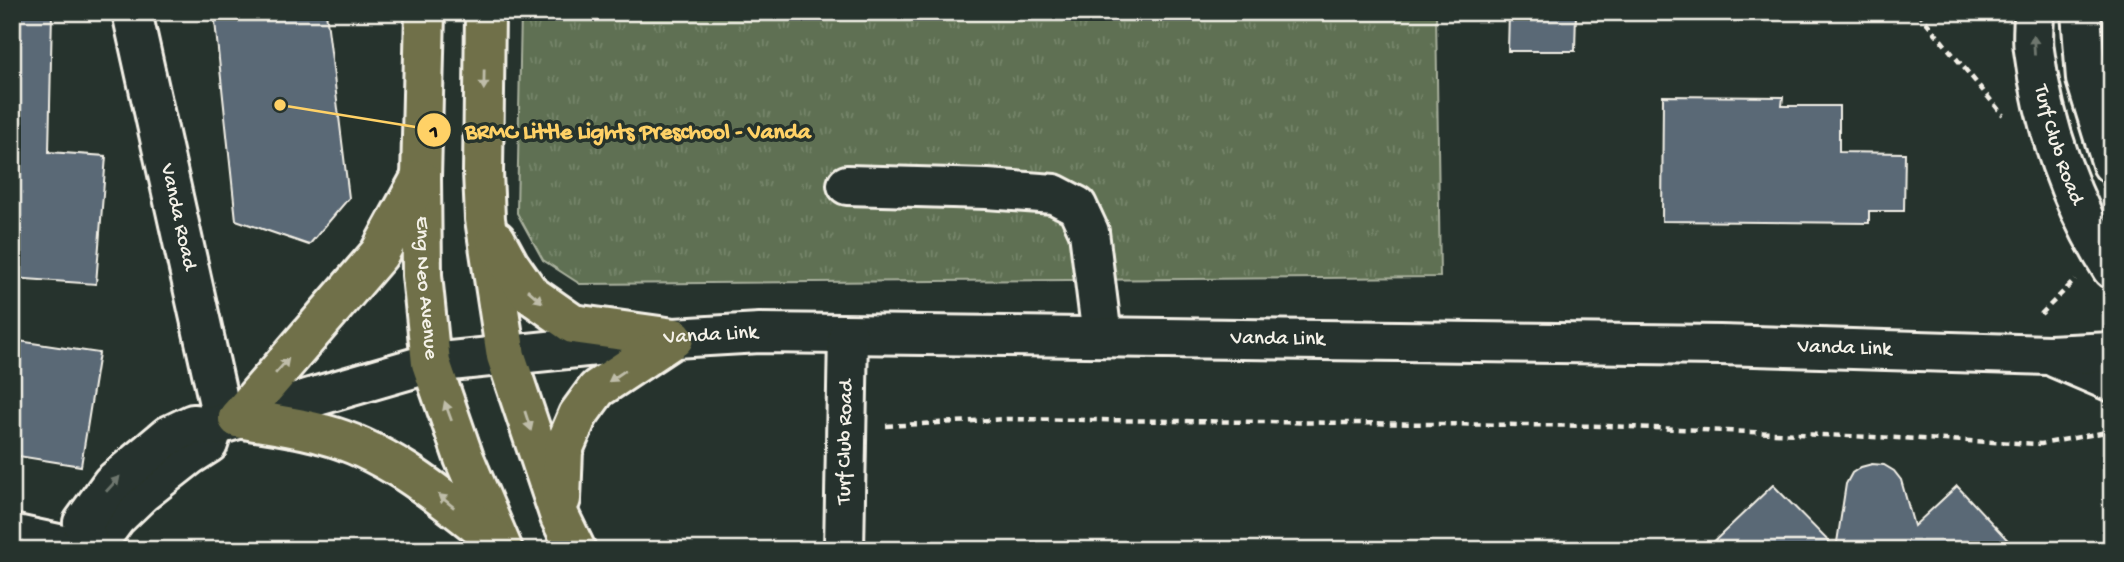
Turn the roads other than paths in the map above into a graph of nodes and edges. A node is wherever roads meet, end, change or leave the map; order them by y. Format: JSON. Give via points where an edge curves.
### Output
{"nodes":[{"id":1,"x":132,"y":12,"type":"edge"},
{"id":2,"x":425,"y":12,"type":"edge"},
{"id":3,"x":485,"y":12,"type":"edge"},
{"id":4,"x":2034,"y":12,"type":"edge"},
{"id":5,"x":2081,"y":12,"type":"edge"},
{"id":6,"x":2112,"y":164,"type":"edge"},
{"id":7,"x":421,"y":178,"type":"junction"},
{"id":8,"x":848,"y":185,"type":"dead end"},
{"id":9,"x":485,"y":219,"type":"junction"},
{"id":10,"x":2112,"y":269,"type":"edge"},
{"id":11,"x":848,"y":335,"type":"junction"},
{"id":12,"x":1102,"y":337,"type":"junction"},
{"id":13,"x":674,"y":338,"type":"junction"},
{"id":14,"x":2112,"y":352,"type":"edge"},
{"id":15,"x":2049,"y":355,"type":"junction"},
{"id":16,"x":506,"y":356,"type":"junction"},
{"id":17,"x":431,"y":363,"type":"junction"},
{"id":18,"x":2112,"y":383,"type":"edge"},
{"id":19,"x":225,"y":422,"type":"junction"},
{"id":20,"x":12,"y":534,"type":"edge"},
{"id":21,"x":568,"y":534,"type":"edge"},
{"id":22,"x":501,"y":546,"type":"edge"},
{"id":23,"x":84,"y":547,"type":"edge"},
{"id":24,"x":844,"y":550,"type":"edge"}],
"edges":[{"from":1,"to":19,"type":"street","name":"Vanda Road"},
{"from":2,"to":7,"type":"main road","name":"Eng Neo Avenue"},
{"from":3,"to":9,"type":"main road","one_way":true},
{"from":10,"to":4,"type":"street","name":"Turf Club Road","one_way":true,"via":[[2081,215],[2064,172],[2045,108],[2034,49]]},
{"from":5,"to":6,"type":"street","name":"Turf Club Road","via":[[2086,79]]},
{"from":7,"to":17,"type":"main road","name":"Eng Neo Avenue","via":[[422,275]]},
{"from":19,"to":7,"type":"main road","one_way":true,"via":[[379,254]]},
{"from":8,"to":12,"type":"street","via":[[1054,194],[1077,206],[1089,232]]},
{"from":9,"to":13,"type":"main road","one_way":true,"via":[[530,294],[573,324]]},
{"from":9,"to":16,"type":"main road"},
{"from":11,"to":12,"type":"street","name":"Vanda Link"},
{"from":11,"to":13,"type":"street","name":"Vanda Link","via":[[760,333]]},
{"from":11,"to":24,"type":"street","name":"Turf Club Road"},
{"from":12,"to":15,"type":"street","name":"Vanda Link","via":[[1720,345]]},
{"from":13,"to":16,"type":"street","name":"Vanda Link"},
{"from":13,"to":21,"type":"main road","one_way":true,"via":[[597,389],[578,415],[563,450]]},
{"from":14,"to":15,"type":"street","name":"Vanda Link"},
{"from":15,"to":18,"type":"street","name":"Vanda Link"},
{"from":16,"to":17,"type":"street"},
{"from":16,"to":21,"type":"main road","one_way":true},
{"from":17,"to":19,"type":"street"},
{"from":22,"to":17,"type":"main road","name":"Eng Neo Avenue","one_way":true},
{"from":22,"to":19,"type":"main road","one_way":true,"via":[[422,481],[368,452],[324,434]]},
{"from":19,"to":23,"type":"street","via":[[208,444],[142,493],[102,537]]},
{"from":20,"to":23,"type":"street"}]}
